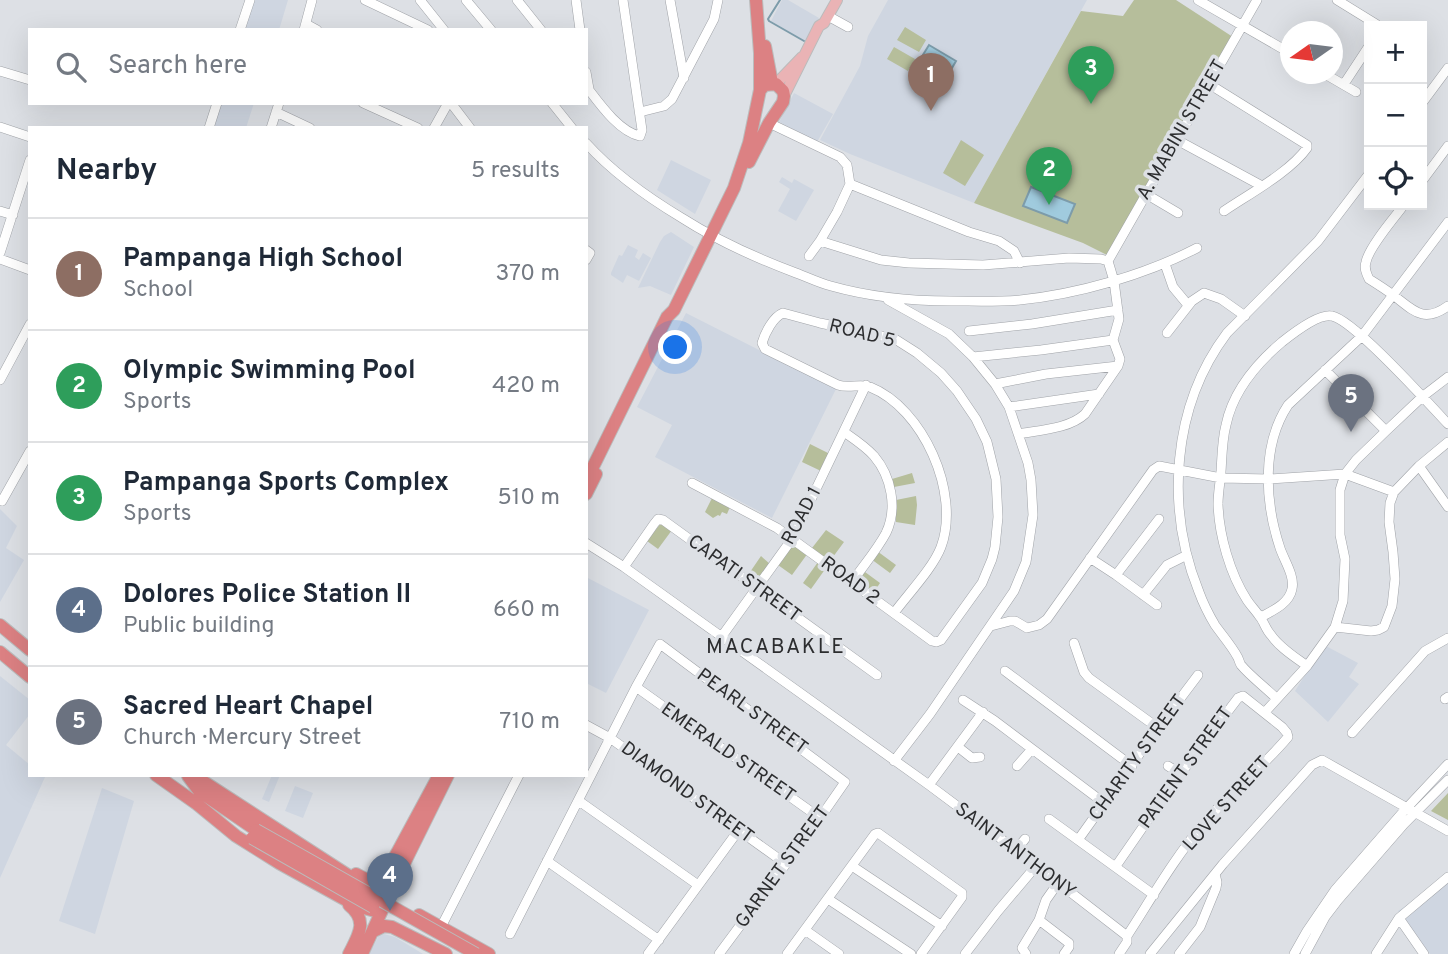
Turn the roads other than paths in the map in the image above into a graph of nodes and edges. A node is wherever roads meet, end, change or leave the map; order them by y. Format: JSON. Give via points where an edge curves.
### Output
{"nodes":[{"id":1,"x":250,"y":0,"type":"edge"},
{"id":2,"x":313,"y":0,"type":"edge"},
{"id":3,"x":365,"y":0,"type":"edge"},
{"id":4,"x":420,"y":0,"type":"edge"},
{"id":5,"x":467,"y":0,"type":"edge"},
{"id":6,"x":517,"y":0,"type":"edge"},
{"id":7,"x":576,"y":0,"type":"edge"},
{"id":8,"x":623,"y":0,"type":"edge"},
{"id":9,"x":670,"y":0,"type":"edge"},
{"id":10,"x":718,"y":0,"type":"edge"},
{"id":11,"x":756,"y":0,"type":"edge"},
{"id":12,"x":829,"y":0,"type":"edge"},
{"id":13,"x":837,"y":0,"type":"edge"},
{"id":14,"x":1198,"y":0,"type":"edge"},
{"id":15,"x":1257,"y":0,"type":"edge"},
{"id":16,"x":1337,"y":0,"type":"edge"},
{"id":17,"x":758,"y":15,"type":"junction"},
{"id":18,"x":824,"y":20,"type":"junction"},
{"id":19,"x":1371,"y":21,"type":"edge"},
{"id":20,"x":1242,"y":26,"type":"junction"},
{"id":21,"x":305,"y":27,"type":"edge"},
{"id":22,"x":848,"y":27,"type":"dead end"},
{"id":23,"x":241,"y":28,"type":"edge"},
{"id":24,"x":424,"y":28,"type":"edge"},
{"id":25,"x":442,"y":28,"type":"edge"},
{"id":26,"x":489,"y":28,"type":"edge"},
{"id":27,"x":539,"y":28,"type":"edge"},
{"id":28,"x":580,"y":28,"type":"edge"},
{"id":29,"x":1280,"y":47,"type":"edge"},
{"id":30,"x":1364,"y":54,"type":"edge"},
{"id":31,"x":804,"y":55,"type":"junction"},
{"id":32,"x":1448,"y":68,"type":"edge"},
{"id":33,"x":0,"y":71,"type":"edge"},
{"id":34,"x":684,"y":78,"type":"junction"},
{"id":35,"x":28,"y":79,"type":"edge"},
{"id":36,"x":774,"y":84,"type":"junction"},
{"id":37,"x":1209,"y":84,"type":"junction"},
{"id":38,"x":1344,"y":84,"type":"joint"},
{"id":39,"x":588,"y":88,"type":"edge"},
{"id":40,"x":1356,"y":92,"type":"dead end"},
{"id":41,"x":759,"y":94,"type":"junction"},
{"id":42,"x":1427,"y":96,"type":"edge"},
{"id":43,"x":781,"y":102,"type":"junction"},
{"id":44,"x":216,"y":105,"type":"edge"},
{"id":45,"x":367,"y":105,"type":"edge"},
{"id":46,"x":448,"y":105,"type":"edge"},
{"id":47,"x":451,"y":105,"type":"edge"},
{"id":48,"x":554,"y":105,"type":"edge"},
{"id":49,"x":278,"y":108,"type":"edge"},
{"id":50,"x":640,"y":112,"type":"junction"},
{"id":51,"x":769,"y":123,"type":"junction"},
{"id":52,"x":210,"y":126,"type":"edge"},
{"id":53,"x":272,"y":126,"type":"edge"},
{"id":54,"x":307,"y":126,"type":"edge"},
{"id":55,"x":414,"y":126,"type":"edge"},
{"id":56,"x":435,"y":126,"type":"edge"},
{"id":57,"x":468,"y":126,"type":"edge"},
{"id":58,"x":570,"y":126,"type":"edge"},
{"id":59,"x":0,"y":127,"type":"edge"},
{"id":60,"x":28,"y":136,"type":"edge"},
{"id":61,"x":1177,"y":140,"type":"junction"},
{"id":62,"x":588,"y":145,"type":"edge"},
{"id":63,"x":1446,"y":152,"type":"edge"},
{"id":64,"x":28,"y":166,"type":"edge"},
{"id":65,"x":1427,"y":175,"type":"edge"},
{"id":66,"x":738,"y":179,"type":"junction"},
{"id":67,"x":1364,"y":181,"type":"edge"},
{"id":68,"x":850,"y":184,"type":"junction"},
{"id":69,"x":1262,"y":186,"type":"junction"},
{"id":70,"x":1146,"y":194,"type":"junction"},
{"id":71,"x":1401,"y":210,"type":"edge"},
{"id":72,"x":0,"y":211,"type":"edge"},
{"id":73,"x":1224,"y":211,"type":"dead end"},
{"id":74,"x":1178,"y":213,"type":"dead end"},
{"id":75,"x":13,"y":215,"type":"junction"},
{"id":76,"x":1448,"y":222,"type":"edge"},
{"id":77,"x":710,"y":236,"type":"junction"},
{"id":78,"x":820,"y":241,"type":"junction"},
{"id":79,"x":1197,"y":248,"type":"dead end"},
{"id":80,"x":0,"y":253,"type":"edge"},
{"id":81,"x":809,"y":256,"type":"dead end"},
{"id":82,"x":0,"y":260,"type":"edge"},
{"id":83,"x":1108,"y":261,"type":"junction"},
{"id":84,"x":1020,"y":263,"type":"junction"},
{"id":85,"x":1165,"y":264,"type":"junction"},
{"id":86,"x":28,"y":269,"type":"edge"},
{"id":87,"x":1115,"y":281,"type":"junction"},
{"id":88,"x":1393,"y":295,"type":"junction"},
{"id":89,"x":883,"y":298,"type":"junction"},
{"id":90,"x":1188,"y":305,"type":"junction"},
{"id":91,"x":1448,"y":306,"type":"edge"},
{"id":92,"x":674,"y":310,"type":"junction"},
{"id":93,"x":1118,"y":310,"type":"junction"},
{"id":94,"x":1245,"y":316,"type":"junction"},
{"id":95,"x":28,"y":328,"type":"edge"},
{"id":96,"x":969,"y":331,"type":"dead end"},
{"id":97,"x":1167,"y":333,"type":"dead end"},
{"id":98,"x":1362,"y":336,"type":"junction"},
{"id":99,"x":1113,"y":340,"type":"junction"},
{"id":100,"x":973,"y":357,"type":"junction"},
{"id":101,"x":1118,"y":366,"type":"junction"},
{"id":102,"x":1325,"y":370,"type":"junction"},
{"id":103,"x":1448,"y":377,"type":"edge"},
{"id":104,"x":0,"y":380,"type":"edge"},
{"id":105,"x":995,"y":384,"type":"junction"},
{"id":106,"x":866,"y":385,"type":"junction"},
{"id":107,"x":1099,"y":394,"type":"junction"},
{"id":108,"x":1422,"y":397,"type":"junction"},
{"id":109,"x":1009,"y":407,"type":"junction"},
{"id":110,"x":1448,"y":424,"type":"edge"},
{"id":111,"x":844,"y":432,"type":"junction"},
{"id":112,"x":1385,"y":432,"type":"junction"},
{"id":113,"x":1018,"y":434,"type":"junction"},
{"id":114,"x":1448,"y":442,"type":"edge"},
{"id":115,"x":28,"y":454,"type":"edge"},
{"id":116,"x":1419,"y":466,"type":"junction"},
{"id":117,"x":1178,"y":470,"type":"junction"},
{"id":118,"x":1345,"y":474,"type":"junction"},
{"id":119,"x":588,"y":477,"type":"edge"},
{"id":120,"x":1221,"y":478,"type":"junction"},
{"id":121,"x":1269,"y":479,"type":"junction"},
{"id":122,"x":692,"y":483,"type":"dead end"},
{"id":123,"x":588,"y":490,"type":"edge"},
{"id":124,"x":1394,"y":492,"type":"junction"},
{"id":125,"x":1,"y":501,"type":"edge"},
{"id":126,"x":1448,"y":507,"type":"edge"},
{"id":127,"x":1159,"y":520,"type":"dead end"},
{"id":128,"x":792,"y":539,"type":"junction"},
{"id":129,"x":588,"y":544,"type":"edge"},
{"id":130,"x":1187,"y":555,"type":"junction"},
{"id":131,"x":1090,"y":558,"type":"junction"},
{"id":132,"x":624,"y":566,"type":"junction"},
{"id":133,"x":1116,"y":575,"type":"junction"},
{"id":134,"x":852,"y":582,"type":"junction"},
{"id":135,"x":757,"y":588,"type":"junction"},
{"id":136,"x":1143,"y":596,"type":"junction"},
{"id":137,"x":1157,"y":605,"type":"dead end"},
{"id":138,"x":1002,"y":611,"type":"junction"},
{"id":139,"x":894,"y":613,"type":"junction"},
{"id":140,"x":1261,"y":617,"type":"junction"},
{"id":141,"x":1015,"y":621,"type":"junction"},
{"id":142,"x":0,"y":625,"type":"edge"},
{"id":143,"x":991,"y":626,"type":"junction"},
{"id":144,"x":1335,"y":627,"type":"junction"},
{"id":145,"x":722,"y":636,"type":"junction"},
{"id":146,"x":1448,"y":638,"type":"edge"},
{"id":147,"x":932,"y":641,"type":"joint"},
{"id":148,"x":1074,"y":643,"type":"dead end"},
{"id":149,"x":28,"y":648,"type":"edge"},
{"id":150,"x":0,"y":652,"type":"edge"},
{"id":151,"x":1307,"y":666,"type":"junction"},
{"id":152,"x":1005,"y":671,"type":"dead end"},
{"id":153,"x":28,"y":675,"type":"edge"},
{"id":154,"x":877,"y":675,"type":"dead end"},
{"id":155,"x":1198,"y":675,"type":"dead end"},
{"id":156,"x":636,"y":687,"type":"junction"},
{"id":157,"x":1276,"y":698,"type":"junction"},
{"id":158,"x":963,"y":699,"type":"dead end"},
{"id":159,"x":983,"y":712,"type":"junction"},
{"id":160,"x":1265,"y":712,"type":"junction"},
{"id":161,"x":588,"y":725,"type":"edge"},
{"id":162,"x":1158,"y":728,"type":"junction"},
{"id":163,"x":1352,"y":733,"type":"dead end"},
{"id":164,"x":610,"y":738,"type":"junction"},
{"id":165,"x":958,"y":747,"type":"junction"},
{"id":166,"x":1032,"y":749,"type":"junction"},
{"id":167,"x":980,"y":757,"type":"dead end"},
{"id":168,"x":898,"y":764,"type":"junction"},
{"id":169,"x":1448,"y":764,"type":"edge"},
{"id":170,"x":1017,"y":766,"type":"dead end"},
{"id":171,"x":1132,"y":766,"type":"junction"},
{"id":172,"x":1168,"y":766,"type":"dead end"},
{"id":173,"x":1181,"y":774,"type":"junction"},
{"id":174,"x":159,"y":777,"type":"edge"},
{"id":175,"x":190,"y":777,"type":"edge"},
{"id":176,"x":193,"y":777,"type":"edge"},
{"id":177,"x":438,"y":777,"type":"edge"},
{"id":178,"x":447,"y":777,"type":"edge"},
{"id":179,"x":518,"y":777,"type":"edge"},
{"id":180,"x":844,"y":780,"type":"joint"},
{"id":181,"x":1448,"y":780,"type":"edge"},
{"id":182,"x":929,"y":785,"type":"junction"},
{"id":183,"x":579,"y":801,"type":"junction"},
{"id":184,"x":1104,"y":803,"type":"junction"},
{"id":185,"x":197,"y":804,"type":"junction"},
{"id":186,"x":1412,"y":810,"type":"junction"},
{"id":187,"x":820,"y":818,"type":"junction"},
{"id":188,"x":1049,"y":820,"type":"dead end"},
{"id":189,"x":738,"y":831,"type":"junction"},
{"id":190,"x":1448,"y":831,"type":"edge"},
{"id":191,"x":254,"y":834,"type":"junction"},
{"id":192,"x":1025,"y":839,"type":"dead end"},
{"id":193,"x":1078,"y":840,"type":"junction"},
{"id":194,"x":1016,"y":850,"type":"junction"},
{"id":195,"x":547,"y":861,"type":"junction"},
{"id":196,"x":786,"y":864,"type":"junction"},
{"id":197,"x":852,"y":866,"type":"junction"},
{"id":198,"x":1036,"y":866,"type":"junction"},
{"id":199,"x":1116,"y":866,"type":"junction"},
{"id":200,"x":339,"y":868,"type":"junction"},
{"id":201,"x":1215,"y":874,"type":"junction"},
{"id":202,"x":1448,"y":877,"type":"edge"},
{"id":203,"x":1058,"y":883,"type":"junction"},
{"id":204,"x":698,"y":885,"type":"junction"},
{"id":205,"x":365,"y":886,"type":"junction"},
{"id":206,"x":1154,"y":895,"type":"junction"},
{"id":207,"x":337,"y":896,"type":"junction"},
{"id":208,"x":828,"y":899,"type":"junction"},
{"id":209,"x":385,"y":903,"type":"junction"},
{"id":210,"x":357,"y":906,"type":"junction"},
{"id":211,"x":1399,"y":918,"type":"junction"},
{"id":212,"x":1039,"y":920,"type":"junction"},
{"id":213,"x":942,"y":926,"type":"junction"},
{"id":214,"x":441,"y":927,"type":"junction"},
{"id":215,"x":805,"y":930,"type":"junction"},
{"id":216,"x":372,"y":932,"type":"junction"},
{"id":217,"x":510,"y":934,"type":"dead end"},
{"id":218,"x":1126,"y":936,"type":"junction"},
{"id":219,"x":659,"y":940,"type":"junction"},
{"id":220,"x":431,"y":949,"type":"edge"},
{"id":221,"x":825,"y":950,"type":"edge"},
{"id":222,"x":349,"y":954,"type":"edge"},
{"id":223,"x":362,"y":954,"type":"edge"},
{"id":224,"x":446,"y":954,"type":"edge"},
{"id":225,"x":459,"y":954,"type":"edge"},
{"id":226,"x":476,"y":954,"type":"edge"},
{"id":227,"x":489,"y":954,"type":"edge"},
{"id":228,"x":648,"y":954,"type":"edge"},
{"id":229,"x":719,"y":954,"type":"edge"},
{"id":230,"x":787,"y":954,"type":"edge"},
{"id":231,"x":839,"y":954,"type":"edge"},
{"id":232,"x":911,"y":954,"type":"edge"},
{"id":233,"x":921,"y":954,"type":"edge"},
{"id":234,"x":965,"y":954,"type":"edge"},
{"id":235,"x":1026,"y":954,"type":"edge"},
{"id":236,"x":1064,"y":954,"type":"edge"},
{"id":237,"x":1119,"y":954,"type":"edge"},
{"id":238,"x":1150,"y":954,"type":"edge"},
{"id":239,"x":1179,"y":954,"type":"edge"},
{"id":240,"x":1294,"y":954,"type":"edge"},
{"id":241,"x":1305,"y":954,"type":"edge"},
{"id":242,"x":1376,"y":954,"type":"edge"},
{"id":243,"x":1424,"y":954,"type":"edge"}],
"edges":[{"from":1,"to":23,"type":"street"},
{"from":2,"to":21,"type":"street"},
{"from":3,"to":24,"type":"street"},
{"from":4,"to":25,"type":"street"},
{"from":5,"to":26,"type":"street"},
{"from":6,"to":27,"type":"street"},
{"from":7,"to":28,"type":"street"},
{"from":8,"to":50,"type":"street"},
{"from":9,"to":34,"type":"street"},
{"from":10,"to":34,"type":"street","via":[[714,19]]},
{"from":11,"to":17,"type":"highway"},
{"from":12,"to":18,"type":"main road","via":[[820,18]]},
{"from":13,"to":18,"type":"main road"},
{"from":14,"to":20,"type":"street"},
{"from":15,"to":20,"type":"street","name":"A. MABINI STREET"},
{"from":16,"to":19,"type":"street"},
{"from":17,"to":36,"type":"highway"},
{"from":17,"to":41,"type":"highway"},
{"from":18,"to":22,"type":"street"},
{"from":18,"to":31,"type":"main road"},
{"from":20,"to":29,"type":"street"},
{"from":20,"to":37,"type":"street","name":"A. MABINI STREET"},
{"from":30,"to":38,"type":"street"},
{"from":31,"to":36,"type":"main road"},
{"from":31,"to":43,"type":"main road"},
{"from":32,"to":42,"type":"street"},
{"from":33,"to":35,"type":"street"},
{"from":34,"to":50,"type":"street","via":[[668,103]]},
{"from":36,"to":41,"type":"highway","via":[[765,85]]},
{"from":36,"to":43,"type":"highway","via":[[782,89]]},
{"from":37,"to":61,"type":"street","name":"A. MABINI STREET"},
{"from":37,"to":69,"type":"street","via":[[1307,145]]},
{"from":38,"to":40,"type":"street"},
{"from":39,"to":50,"type":"street","via":[[623,128],[638,136],[642,134]]},
{"from":41,"to":43,"type":"highway","via":[[766,108],[775,109]]},
{"from":41,"to":66,"type":"highway"},
{"from":43,"to":51,"type":"highway"},
{"from":44,"to":52,"type":"street"},
{"from":45,"to":55,"type":"street"},
{"from":46,"to":56,"type":"street"},
{"from":47,"to":57,"type":"street"},
{"from":48,"to":58,"type":"street"},
{"from":49,"to":53,"type":"street"},
{"from":49,"to":54,"type":"street"},
{"from":51,"to":66,"type":"highway"},
{"from":51,"to":68,"type":"street","via":[[841,157],[848,165]]},
{"from":59,"to":60,"type":"street"},
{"from":61,"to":69,"type":"street"},
{"from":61,"to":70,"type":"street","name":"A. MABINI STREET"},
{"from":62,"to":77,"type":"street","via":[[628,183]]},
{"from":63,"to":65,"type":"street"},
{"from":64,"to":75,"type":"street"},
{"from":66,"to":77,"type":"highway"},
{"from":67,"to":94,"type":"street","via":[[1318,241]]},
{"from":68,"to":78,"type":"street"},
{"from":68,"to":84,"type":"street","via":[[999,241],[1014,251]]},
{"from":69,"to":73,"type":"street"},
{"from":70,"to":74,"type":"street"},
{"from":70,"to":83,"type":"street","name":"A. MABINI STREET"},
{"from":71,"to":88,"type":"street","via":[[1365,263],[1369,279]]},
{"from":72,"to":75,"type":"street"},
{"from":75,"to":80,"type":"street"},
{"from":76,"to":88,"type":"street"},
{"from":77,"to":89,"type":"street","via":[[830,286]]},
{"from":77,"to":92,"type":"highway"},
{"from":78,"to":81,"type":"street"},
{"from":78,"to":84,"type":"street","via":[[881,260]]},
{"from":79,"to":85,"type":"street"},
{"from":82,"to":86,"type":"street"},
{"from":83,"to":84,"type":"street","via":[[1069,258]]},
{"from":83,"to":87,"type":"street"},
{"from":85,"to":87,"type":"street"},
{"from":85,"to":90,"type":"street","via":[[1173,287]]},
{"from":87,"to":89,"type":"street","via":[[1012,300]]},
{"from":87,"to":93,"type":"street"},
{"from":88,"to":91,"type":"street","via":[[1423,315]]},
{"from":88,"to":98,"type":"street"},
{"from":89,"to":100,"type":"street","via":[[949,334]]},
{"from":90,"to":94,"type":"street","via":[[1205,293]]},
{"from":90,"to":97,"type":"street"},
{"from":92,"to":119,"type":"highway"},
{"from":92,"to":123,"type":"highway"},
{"from":93,"to":96,"type":"street"},
{"from":93,"to":99,"type":"street"},
{"from":94,"to":117,"type":"street","via":[[1216,346],[1199,379]]},
{"from":95,"to":104,"type":"street"},
{"from":98,"to":102,"type":"street"},
{"from":98,"to":108,"type":"street"},
{"from":98,"to":120,"type":"street","via":[[1344,321],[1326,315],[1295,331],[1266,357],[1245,382],[1230,414]]},
{"from":99,"to":100,"type":"street"},
{"from":99,"to":101,"type":"street"},
{"from":100,"to":105,"type":"street"},
{"from":101,"to":105,"type":"street"},
{"from":101,"to":107,"type":"street"},
{"from":102,"to":112,"type":"street"},
{"from":102,"to":121,"type":"street","via":[[1280,417],[1272,439]]},
{"from":103,"to":108,"type":"street"},
{"from":105,"to":109,"type":"street"},
{"from":106,"to":111,"type":"street","name":"ROAD 1"},
{"from":106,"to":139,"type":"street","via":[[890,399],[915,423],[937,464],[945,494],[940,547]]},
{"from":106,"to":147,"type":"street","name":"ROAD 5","via":[[841,387],[765,349],[762,341],[778,315],[785,313],[892,337],[941,373],[976,419],[996,479],[998,517],[992,559],[982,583],[941,640]]},
{"from":107,"to":109,"type":"street"},
{"from":107,"to":113,"type":"street","via":[[1080,419]]},
{"from":108,"to":110,"type":"street"},
{"from":108,"to":112,"type":"street"},
{"from":109,"to":113,"type":"street"},
{"from":111,"to":128,"type":"street","name":"ROAD 1"},
{"from":111,"to":134,"type":"street","via":[[875,457],[892,496],[886,532]]},
{"from":112,"to":118,"type":"street"},
{"from":113,"to":138,"type":"street","via":[[1028,463],[1033,515],[1027,562]]},
{"from":114,"to":116,"type":"street"},
{"from":115,"to":125,"type":"street"},
{"from":116,"to":124,"type":"street"},
{"from":116,"to":126,"type":"street"},
{"from":117,"to":120,"type":"street"},
{"from":117,"to":130,"type":"street"},
{"from":117,"to":131,"type":"street","via":[[1155,467]]},
{"from":118,"to":121,"type":"street"},
{"from":118,"to":124,"type":"street"},
{"from":118,"to":144,"type":"street","via":[[1340,491],[1343,601]]},
{"from":120,"to":121,"type":"street"},
{"from":120,"to":140,"type":"street","via":[[1220,525],[1230,565],[1248,603]]},
{"from":121,"to":140,"type":"street","via":[[1272,517],[1293,588],[1280,607]]},
{"from":122,"to":128,"type":"street","name":"ROAD 2"},
{"from":124,"to":144,"type":"street","via":[[1388,512],[1395,579],[1388,618],[1378,631]]},
{"from":127,"to":133,"type":"street"},
{"from":128,"to":134,"type":"street","name":"ROAD 2"},
{"from":128,"to":135,"type":"street","name":"ROAD 1"},
{"from":129,"to":132,"type":"street","name":"SAINT ANTHONY"},
{"from":130,"to":136,"type":"street","via":[[1167,565]]},
{"from":130,"to":157,"type":"street","via":[[1215,624],[1241,665]]},
{"from":131,"to":133,"type":"street"},
{"from":131,"to":141,"type":"street","via":[[1044,622],[1026,628]]},
{"from":132,"to":135,"type":"street","name":"CAPATI STREET","via":[[660,519]]},
{"from":132,"to":145,"type":"street","name":"SAINT ANTHONY"},
{"from":133,"to":136,"type":"street"},
{"from":134,"to":139,"type":"street","name":"ROAD 2"},
{"from":135,"to":145,"type":"street","name":"ROAD 1"},
{"from":135,"to":154,"type":"street","name":"CAPATI STREET"},
{"from":136,"to":137,"type":"street"},
{"from":138,"to":141,"type":"street"},
{"from":138,"to":143,"type":"street"},
{"from":139,"to":147,"type":"street","name":"ROAD 2"},
{"from":140,"to":151,"type":"street","via":[[1271,636]]},
{"from":141,"to":143,"type":"street"},
{"from":142,"to":149,"type":"highway"},
{"from":143,"to":168,"type":"street"},
{"from":144,"to":151,"type":"street"},
{"from":145,"to":168,"type":"street","name":"SAINT ANTHONY"},
{"from":146,"to":163,"type":"street","via":[[1425,651]]},
{"from":148,"to":162,"type":"street","via":[[1084,673]]},
{"from":150,"to":153,"type":"highway"},
{"from":151,"to":157,"type":"street"},
{"from":152,"to":171,"type":"street"},
{"from":155,"to":162,"type":"street","name":"CHARITY STREET"},
{"from":156,"to":164,"type":"street"},
{"from":156,"to":180,"type":"street","name":"PEARL STREET","via":[[660,644]]},
{"from":156,"to":187,"type":"street","name":"EMERALD STREET"},
{"from":157,"to":160,"type":"street"},
{"from":158,"to":159,"type":"street"},
{"from":159,"to":165,"type":"street"},
{"from":159,"to":166,"type":"street"},
{"from":160,"to":173,"type":"street","name":"PATIENT STREET","via":[[1243,696],[1238,698]]},
{"from":160,"to":206,"type":"street","name":"LOVE STREET","via":[[1288,737],[1201,826]]},
{"from":161,"to":164,"type":"street","name":"DIAMOND STREET"},
{"from":162,"to":171,"type":"street","name":"CHARITY STREET"},
{"from":164,"to":183,"type":"street"},
{"from":164,"to":189,"type":"street","name":"DIAMOND STREET"},
{"from":165,"to":167,"type":"street","via":[[972,758]]},
{"from":165,"to":182,"type":"street"},
{"from":166,"to":170,"type":"street"},
{"from":166,"to":184,"type":"street"},
{"from":168,"to":182,"type":"street","name":"SAINT ANTHONY"},
{"from":169,"to":186,"type":"street"},
{"from":171,"to":184,"type":"street","name":"CHARITY STREET"},
{"from":172,"to":173,"type":"street"},
{"from":173,"to":199,"type":"street","name":"PATIENT STREET"},
{"from":174,"to":185,"type":"highway"},
{"from":175,"to":191,"type":"highway"},
{"from":176,"to":200,"type":"highway"},
{"from":177,"to":200,"type":"highway","via":[[382,879],[368,880]]},
{"from":178,"to":209,"type":"highway"},
{"from":179,"to":214,"type":"street"},
{"from":180,"to":187,"type":"street","name":"GARNET STREET"},
{"from":181,"to":186,"type":"street"},
{"from":182,"to":194,"type":"street","name":"SAINT ANTHONY"},
{"from":183,"to":195,"type":"street"},
{"from":183,"to":204,"type":"street"},
{"from":184,"to":193,"type":"street","name":"CHARITY STREET"},
{"from":185,"to":191,"type":"highway"},
{"from":185,"to":207,"type":"highway","via":[[236,836]]},
{"from":186,"to":190,"type":"street"},
{"from":186,"to":201,"type":"street","via":[[1319,760]]},
{"from":186,"to":240,"type":"street","via":[[1335,890]]},
{"from":186,"to":241,"type":"street","via":[[1325,917]]},
{"from":187,"to":196,"type":"street","name":"GARNET STREET"},
{"from":188,"to":193,"type":"street"},
{"from":189,"to":196,"type":"street","name":"DIAMOND STREET"},
{"from":189,"to":204,"type":"street"},
{"from":191,"to":225,"type":"highway","bridge":true,"via":[[342,890]]},
{"from":191,"to":226,"type":"highway","bridge":true},
{"from":192,"to":194,"type":"street"},
{"from":193,"to":199,"type":"street"},
{"from":194,"to":198,"type":"street","name":"SAINT ANTHONY"},
{"from":195,"to":217,"type":"street"},
{"from":195,"to":219,"type":"street"},
{"from":196,"to":229,"type":"street","name":"GARNET STREET"},
{"from":197,"to":208,"type":"street"},
{"from":197,"to":213,"type":"street"},
{"from":197,"to":213,"type":"street","via":[[878,833],[962,893]]},
{"from":198,"to":203,"type":"street","name":"SAINT ANTHONY"},
{"from":198,"to":234,"type":"street"},
{"from":199,"to":206,"type":"street"},
{"from":200,"to":205,"type":"highway"},
{"from":201,"to":238,"type":"street"},
{"from":201,"to":239,"type":"street","via":[[1216,888],[1202,921]]},
{"from":202,"to":211,"type":"street"},
{"from":203,"to":212,"type":"street"},
{"from":203,"to":218,"type":"street","name":"SAINT ANTHONY"},
{"from":204,"to":219,"type":"street"},
{"from":205,"to":209,"type":"highway"},
{"from":205,"to":210,"type":"highway","via":[[369,897]]},
{"from":206,"to":218,"type":"street","name":"LOVE STREET"},
{"from":207,"to":210,"type":"highway"},
{"from":207,"to":222,"type":"highway","via":[[355,910],[361,923]]},
{"from":208,"to":215,"type":"street"},
{"from":208,"to":232,"type":"street"},
{"from":209,"to":210,"type":"highway","via":[[375,911]]},
{"from":209,"to":214,"type":"highway"},
{"from":209,"to":216,"type":"highway"},
{"from":211,"to":242,"type":"street"},
{"from":211,"to":243,"type":"street"},
{"from":212,"to":235,"type":"street","via":[[1021,948]]},
{"from":212,"to":236,"type":"street","via":[[1069,943]]},
{"from":213,"to":233,"type":"street"},
{"from":214,"to":220,"type":"highway"},
{"from":214,"to":227,"type":"highway"},
{"from":215,"to":221,"type":"street"},
{"from":215,"to":230,"type":"street"},
{"from":216,"to":220,"type":"highway","via":[[391,927]]},
{"from":216,"to":223,"type":"highway"},
{"from":218,"to":237,"type":"street","name":"LOVE STREET"},
{"from":219,"to":228,"type":"street"},
{"from":220,"to":224,"type":"highway"},
{"from":221,"to":231,"type":"street"}]}
